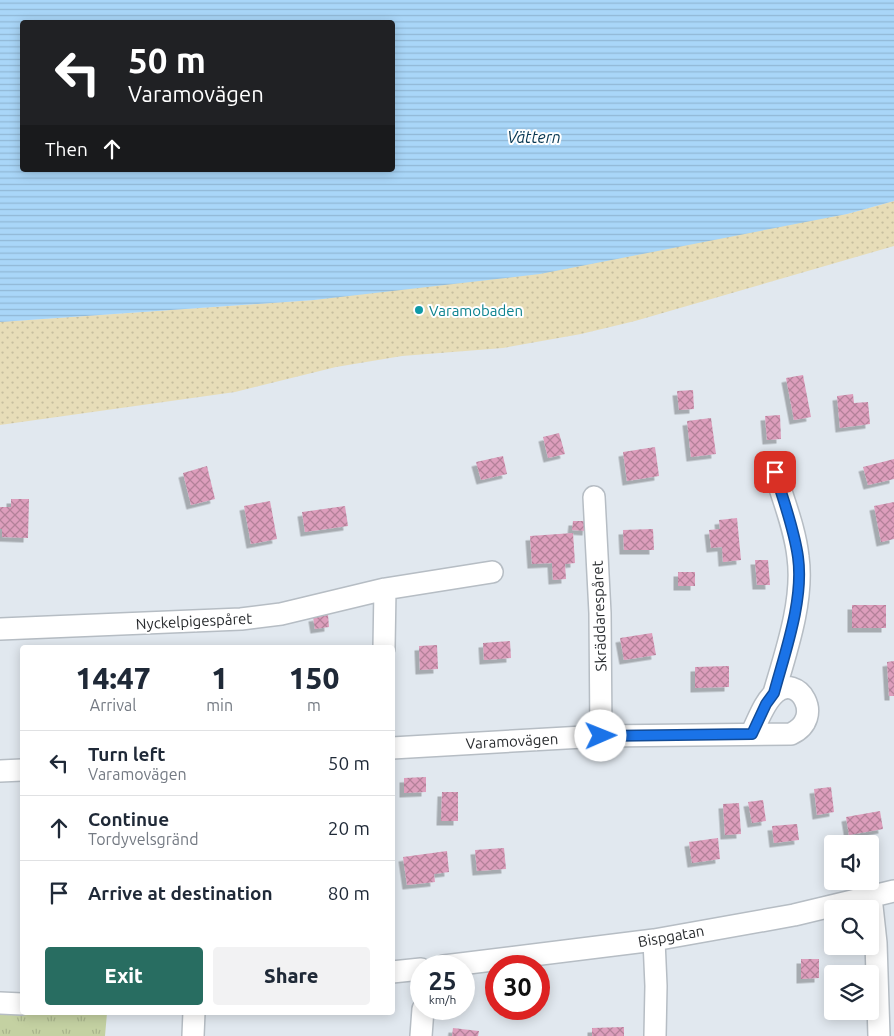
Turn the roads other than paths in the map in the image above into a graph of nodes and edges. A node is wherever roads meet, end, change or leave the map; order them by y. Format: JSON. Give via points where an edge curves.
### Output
{"nodes":[{"id":1,"x":775,"y":472,"type":"dead end"},
{"id":2,"x":594,"y":496,"type":"dead end"},
{"id":3,"x":492,"y":572,"type":"dead end"},
{"id":4,"x":386,"y":589,"type":"junction"},
{"id":5,"x":0,"y":629,"type":"edge"},
{"id":6,"x":384,"y":645,"type":"edge"},
{"id":7,"x":774,"y":693,"type":"junction"},
{"id":8,"x":752,"y":734,"type":"junction"},
{"id":9,"x":601,"y":736,"type":"junction"},
{"id":10,"x":395,"y":748,"type":"edge"},
{"id":11,"x":20,"y":770,"type":"edge"},
{"id":12,"x":0,"y":771,"type":"edge"},
{"id":13,"x":894,"y":891,"type":"edge"},
{"id":14,"x":871,"y":898,"type":"junction"},
{"id":15,"x":654,"y":940,"type":"junction"},
{"id":16,"x":475,"y":962,"type":"edge"},
{"id":17,"x":410,"y":970,"type":"edge"},
{"id":18,"x":395,"y":972,"type":"edge"},
{"id":19,"x":0,"y":1003,"type":"edge"},
{"id":20,"x":20,"y":1004,"type":"edge"},
{"id":21,"x":194,"y":1015,"type":"edge"},
{"id":22,"x":422,"y":1020,"type":"edge"},
{"id":23,"x":193,"y":1036,"type":"edge"},
{"id":24,"x":421,"y":1036,"type":"edge"},
{"id":25,"x":655,"y":1036,"type":"edge"},
{"id":26,"x":879,"y":1036,"type":"edge"}],
"edges":[{"from":1,"to":7,"type":"street","via":[[794,536],[798,572],[796,604]]},
{"from":2,"to":9,"type":"street","name":"Skräddarespåret","via":[[600,613]]},
{"from":3,"to":4,"type":"street","name":"Nyckelpigespåret"},
{"from":4,"to":5,"type":"street","name":"Nyckelpigespåret","via":[[281,614],[241,619]]},
{"from":4,"to":6,"type":"street"},
{"from":7,"to":8,"type":"street"},
{"from":7,"to":8,"type":"street","name":"Varamovägen","via":[[792,688],[802,694],[808,713],[804,724],[791,734]]},
{"from":8,"to":9,"type":"street","name":"Varamovägen"},
{"from":9,"to":10,"type":"street","name":"Varamovägen"},
{"from":11,"to":12,"type":"street"},
{"from":13,"to":14,"type":"street","name":"Bispgatan"},
{"from":14,"to":15,"type":"street","name":"Bispgatan"},
{"from":14,"to":26,"type":"street"},
{"from":15,"to":16,"type":"street","name":"Bispgatan"},
{"from":15,"to":25,"type":"street"},
{"from":17,"to":18,"type":"street"},
{"from":19,"to":20,"type":"street"},
{"from":21,"to":23,"type":"street"},
{"from":22,"to":24,"type":"street"}]}
